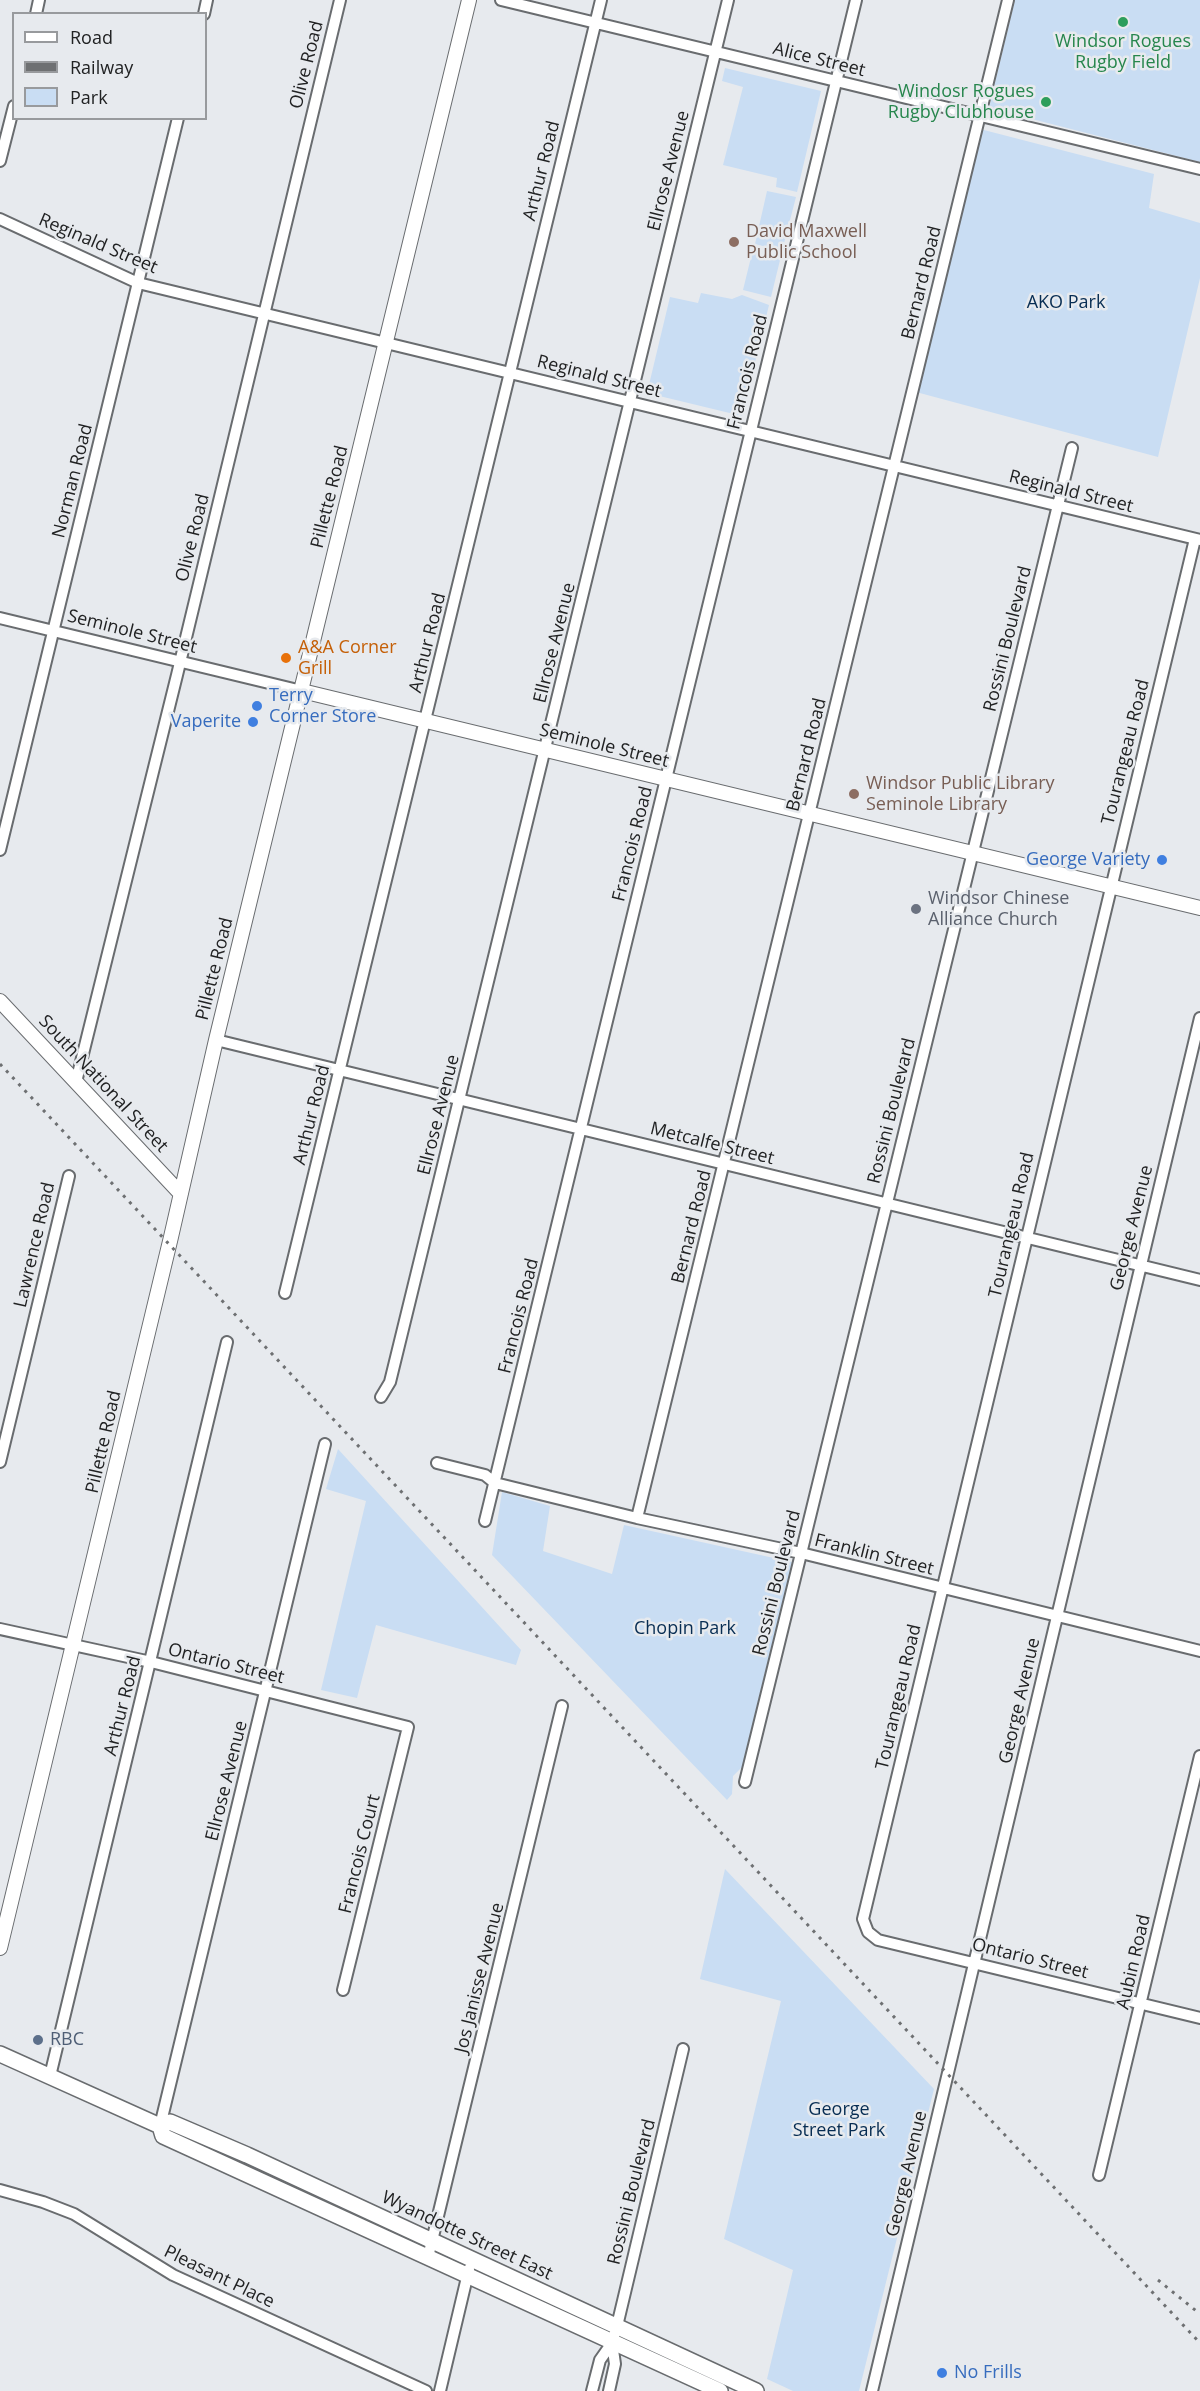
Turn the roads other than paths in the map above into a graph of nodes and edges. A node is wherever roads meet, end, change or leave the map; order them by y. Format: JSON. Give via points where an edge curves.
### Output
{"nodes":[{"id":1,"x":340,"y":0,"type":"edge"},
{"id":2,"x":469,"y":0,"type":"edge"},
{"id":3,"x":501,"y":0,"type":"edge"},
{"id":4,"x":601,"y":0,"type":"edge"},
{"id":5,"x":728,"y":0,"type":"edge"},
{"id":6,"x":856,"y":0,"type":"edge"},
{"id":7,"x":1008,"y":0,"type":"edge"},
{"id":8,"x":595,"y":23,"type":"junction"},
{"id":9,"x":715,"y":52,"type":"junction"},
{"id":10,"x":836,"y":81,"type":"junction"},
{"id":11,"x":12,"y":114,"type":"edge"},
{"id":12,"x":980,"y":116,"type":"junction"},
{"id":13,"x":178,"y":120,"type":"edge"},
{"id":14,"x":0,"y":162,"type":"edge"},
{"id":15,"x":1200,"y":169,"type":"edge"},
{"id":16,"x":0,"y":219,"type":"edge"},
{"id":17,"x":138,"y":283,"type":"junction"},
{"id":18,"x":264,"y":313,"type":"junction"},
{"id":19,"x":386,"y":343,"type":"junction"},
{"id":20,"x":510,"y":373,"type":"junction"},
{"id":21,"x":630,"y":402,"type":"junction"},
{"id":22,"x":751,"y":431,"type":"junction"},
{"id":23,"x":1072,"y":448,"type":"dead end"},
{"id":24,"x":895,"y":466,"type":"junction"},
{"id":25,"x":1058,"y":506,"type":"junction"},
{"id":26,"x":1198,"y":539,"type":"edge"},
{"id":27,"x":0,"y":618,"type":"edge"},
{"id":28,"x":54,"y":631,"type":"junction"},
{"id":29,"x":180,"y":663,"type":"junction"},
{"id":30,"x":302,"y":691,"type":"junction"},
{"id":31,"x":426,"y":722,"type":"junction"},
{"id":32,"x":546,"y":751,"type":"junction"},
{"id":33,"x":666,"y":780,"type":"junction"},
{"id":34,"x":810,"y":814,"type":"junction"},
{"id":35,"x":0,"y":850,"type":"edge"},
{"id":36,"x":973,"y":852,"type":"junction"},
{"id":37,"x":1111,"y":885,"type":"junction"},
{"id":38,"x":1200,"y":908,"type":"edge"},
{"id":39,"x":0,"y":1000,"type":"edge"},
{"id":40,"x":1200,"y":1018,"type":"edge"},
{"id":41,"x":216,"y":1040,"type":"junction"},
{"id":42,"x":340,"y":1070,"type":"junction"},
{"id":43,"x":76,"y":1082,"type":"junction"},
{"id":44,"x":460,"y":1100,"type":"junction"},
{"id":45,"x":581,"y":1129,"type":"junction"},
{"id":46,"x":724,"y":1164,"type":"junction"},
{"id":47,"x":69,"y":1176,"type":"dead end"},
{"id":48,"x":180,"y":1193,"type":"junction"},
{"id":49,"x":887,"y":1204,"type":"junction"},
{"id":50,"x":1026,"y":1238,"type":"junction"},
{"id":51,"x":1139,"y":1266,"type":"junction"},
{"id":52,"x":1200,"y":1280,"type":"edge"},
{"id":53,"x":285,"y":1293,"type":"dead end"},
{"id":54,"x":227,"y":1342,"type":"dead end"},
{"id":55,"x":381,"y":1397,"type":"dead end"},
{"id":56,"x":325,"y":1444,"type":"dead end"},
{"id":57,"x":0,"y":1462,"type":"edge"},
{"id":58,"x":437,"y":1463,"type":"dead end"},
{"id":59,"x":495,"y":1483,"type":"junction"},
{"id":60,"x":637,"y":1518,"type":"junction"},
{"id":61,"x":485,"y":1521,"type":"dead end"},
{"id":62,"x":801,"y":1553,"type":"junction"},
{"id":63,"x":942,"y":1589,"type":"junction"},
{"id":64,"x":1057,"y":1617,"type":"junction"},
{"id":65,"x":0,"y":1629,"type":"edge"},
{"id":66,"x":74,"y":1644,"type":"junction"},
{"id":67,"x":1200,"y":1651,"type":"edge"},
{"id":68,"x":151,"y":1662,"type":"junction"},
{"id":69,"x":265,"y":1691,"type":"junction"},
{"id":70,"x":562,"y":1706,"type":"dead end"},
{"id":71,"x":408,"y":1726,"type":"joint"},
{"id":72,"x":1200,"y":1756,"type":"edge"},
{"id":73,"x":745,"y":1782,"type":"dead end"},
{"id":74,"x":863,"y":1919,"type":"joint"},
{"id":75,"x":0,"y":1948,"type":"edge"},
{"id":76,"x":975,"y":1962,"type":"junction"},
{"id":77,"x":343,"y":1990,"type":"dead end"},
{"id":78,"x":1141,"y":2003,"type":"junction"},
{"id":79,"x":1200,"y":2018,"type":"edge"},
{"id":80,"x":683,"y":2049,"type":"dead end"},
{"id":81,"x":0,"y":2054,"type":"edge"},
{"id":82,"x":50,"y":2076,"type":"junction"},
{"id":83,"x":160,"y":2126,"type":"junction"},
{"id":84,"x":1099,"y":2175,"type":"dead end"},
{"id":85,"x":0,"y":2190,"type":"edge"},
{"id":86,"x":432,"y":2241,"type":"junction"},
{"id":87,"x":428,"y":2257,"type":"junction"},
{"id":88,"x":471,"y":2260,"type":"junction"},
{"id":89,"x":467,"y":2276,"type":"junction"},
{"id":90,"x":617,"y":2326,"type":"junction"},
{"id":91,"x":612,"y":2343,"type":"junction"},
{"id":92,"x":753,"y":2390,"type":"edge"},
{"id":93,"x":426,"y":2391,"type":"edge"},
{"id":94,"x":440,"y":2391,"type":"edge"},
{"id":95,"x":592,"y":2391,"type":"edge"},
{"id":96,"x":609,"y":2391,"type":"edge"},
{"id":97,"x":720,"y":2391,"type":"edge"},
{"id":98,"x":872,"y":2391,"type":"edge"}],
"edges":[{"from":1,"to":18,"type":"street","name":"Olive Road"},
{"from":2,"to":19,"type":"street","name":"Pillette Road"},
{"from":3,"to":8,"type":"street","name":"Alice Street"},
{"from":4,"to":8,"type":"street","name":"Arthur Road"},
{"from":5,"to":9,"type":"street","name":"Ellrose Avenue"},
{"from":6,"to":10,"type":"street","name":"Francois Road"},
{"from":7,"to":12,"type":"street","name":"Bernard Road"},
{"from":8,"to":9,"type":"street","name":"Alice Street"},
{"from":8,"to":20,"type":"street","name":"Arthur Road"},
{"from":9,"to":10,"type":"street","name":"Alice Street"},
{"from":9,"to":21,"type":"street","name":"Ellrose Avenue"},
{"from":10,"to":12,"type":"street","name":"Alice Street"},
{"from":10,"to":22,"type":"street","name":"Francois Road"},
{"from":11,"to":14,"type":"street"},
{"from":12,"to":15,"type":"street","name":"Alice Street"},
{"from":12,"to":24,"type":"street","name":"Bernard Road"},
{"from":13,"to":17,"type":"street","name":"Norman Road"},
{"from":16,"to":17,"type":"street","name":"Reginald Street"},
{"from":17,"to":18,"type":"street","name":"Reginald Street"},
{"from":17,"to":28,"type":"street","name":"Norman Road"},
{"from":18,"to":19,"type":"street","name":"Reginald Street"},
{"from":18,"to":29,"type":"street","name":"Olive Road"},
{"from":19,"to":20,"type":"street","name":"Reginald Street"},
{"from":19,"to":30,"type":"street","name":"Pillette Road"},
{"from":20,"to":21,"type":"street","name":"Reginald Street"},
{"from":20,"to":31,"type":"street","name":"Arthur Road"},
{"from":21,"to":22,"type":"street","name":"Reginald Street"},
{"from":21,"to":32,"type":"street","name":"Ellrose Avenue"},
{"from":22,"to":24,"type":"street","name":"Reginald Street"},
{"from":22,"to":33,"type":"street","name":"Francois Road"},
{"from":23,"to":25,"type":"street","name":"Rossini Boulevard"},
{"from":24,"to":25,"type":"street","name":"Reginald Street"},
{"from":24,"to":34,"type":"street","name":"Bernard Road"},
{"from":25,"to":26,"type":"street","name":"Reginald Street"},
{"from":25,"to":36,"type":"street","name":"Rossini Boulevard"},
{"from":26,"to":37,"type":"street","name":"Tourangeau Road"},
{"from":27,"to":28,"type":"street","name":"Seminole Street"},
{"from":28,"to":29,"type":"street","name":"Seminole Street"},
{"from":28,"to":35,"type":"street","name":"Norman Road"},
{"from":29,"to":30,"type":"street","name":"Seminole Street"},
{"from":29,"to":43,"type":"street","name":"Olive Road"},
{"from":30,"to":31,"type":"street","name":"Seminole Street"},
{"from":30,"to":41,"type":"street","name":"Pillette Road"},
{"from":31,"to":32,"type":"street","name":"Seminole Street"},
{"from":31,"to":42,"type":"street","name":"Arthur Road"},
{"from":32,"to":33,"type":"street","name":"Seminole Street"},
{"from":32,"to":44,"type":"street","name":"Ellrose Avenue"},
{"from":33,"to":34,"type":"street","name":"Seminole Street"},
{"from":33,"to":45,"type":"street","name":"Francois Road"},
{"from":34,"to":36,"type":"street","name":"Seminole Street"},
{"from":34,"to":46,"type":"street","name":"Bernard Road"},
{"from":36,"to":37,"type":"street","name":"Seminole Street"},
{"from":36,"to":49,"type":"street","name":"Rossini Boulevard"},
{"from":37,"to":38,"type":"street","name":"Seminole Street"},
{"from":37,"to":50,"type":"street","name":"Tourangeau Road"},
{"from":39,"to":43,"type":"street","name":"South National Street"},
{"from":40,"to":51,"type":"street","name":"George Avenue"},
{"from":41,"to":42,"type":"street","name":"Metcalfe Street"},
{"from":41,"to":48,"type":"street","name":"Pillette Road"},
{"from":42,"to":44,"type":"street","name":"Metcalfe Street"},
{"from":42,"to":53,"type":"street","name":"Arthur Road"},
{"from":43,"to":48,"type":"street","name":"South National Street"},
{"from":44,"to":45,"type":"street","name":"Metcalfe Street"},
{"from":44,"to":55,"type":"street","name":"Ellrose Avenue","via":[[390,1382]]},
{"from":45,"to":46,"type":"street","name":"Metcalfe Street"},
{"from":45,"to":59,"type":"street","name":"Francois Road"},
{"from":46,"to":49,"type":"street","name":"Metcalfe Street"},
{"from":46,"to":60,"type":"street","name":"Bernard Road"},
{"from":47,"to":57,"type":"street","name":"Lawrence Road"},
{"from":48,"to":66,"type":"street","name":"Pillette Road"},
{"from":49,"to":50,"type":"street","name":"Metcalfe Street"},
{"from":49,"to":62,"type":"street","name":"Rossini Boulevard"},
{"from":50,"to":51,"type":"street","name":"Metcalfe Street"},
{"from":50,"to":63,"type":"street","name":"Tourangeau Road"},
{"from":51,"to":52,"type":"street","name":"Metcalfe Street"},
{"from":51,"to":64,"type":"street","name":"George Avenue"},
{"from":54,"to":68,"type":"street","name":"Arthur Road"},
{"from":56,"to":69,"type":"street","name":"Ellrose Avenue"},
{"from":58,"to":59,"type":"street","name":"Franklin Street","via":[[485,1475]]},
{"from":59,"to":60,"type":"street","name":"Franklin Street"},
{"from":59,"to":61,"type":"street","name":"Francois Road"},
{"from":60,"to":62,"type":"street","name":"Franklin Street"},
{"from":62,"to":63,"type":"street","name":"Franklin Street"},
{"from":62,"to":73,"type":"street","name":"Rossini Boulevard"},
{"from":63,"to":64,"type":"street","name":"Franklin Street"},
{"from":63,"to":74,"type":"street","name":"Tourangeau Road"},
{"from":64,"to":67,"type":"street","name":"Franklin Street"},
{"from":64,"to":76,"type":"street","name":"George Avenue"},
{"from":65,"to":66,"type":"street","name":"Ontario Street"},
{"from":66,"to":68,"type":"street","name":"Ontario Street"},
{"from":66,"to":75,"type":"street","name":"Pillette Road"},
{"from":68,"to":69,"type":"street","name":"Ontario Street"},
{"from":68,"to":82,"type":"street","name":"Arthur Road"},
{"from":69,"to":71,"type":"street","name":"Ontario Street"},
{"from":69,"to":83,"type":"street","name":"Ellrose Avenue"},
{"from":70,"to":86,"type":"street","name":"Jos Janisse Avenue"},
{"from":71,"to":77,"type":"street","name":"Francois Court"},
{"from":72,"to":78,"type":"street","name":"Aubin Road"},
{"from":74,"to":76,"type":"street","name":"Ontario Street","via":[[868,1932],[878,1940]]},
{"from":76,"to":78,"type":"street","name":"Ontario Street"},
{"from":76,"to":98,"type":"street","name":"George Avenue"},
{"from":78,"to":79,"type":"street","name":"Ontario Street"},
{"from":78,"to":84,"type":"street","name":"Aubin Road"},
{"from":80,"to":90,"type":"street","name":"Rossini Boulevard"},
{"from":81,"to":82,"type":"main road","name":"Wyandotte Street East"},
{"from":82,"to":83,"type":"main road","name":"Wyandotte Street East"},
{"from":83,"to":86,"type":"main road","name":"Wyandotte Street East","via":[[171,2122]]},
{"from":83,"to":87,"type":"main road","name":"Wyandotte Street East","via":[[163,2136]]},
{"from":85,"to":93,"type":"street","name":"Pleasant Place","via":[[75,2214],[173,2275]]},
{"from":86,"to":87,"type":"street","name":"Jos Janisse Avenue"},
{"from":86,"to":88,"type":"main road","name":"Wyandotte Street East"},
{"from":87,"to":89,"type":"main road","name":"Wyandotte Street East"},
{"from":88,"to":89,"type":"street"},
{"from":88,"to":90,"type":"main road","name":"Wyandotte Street East"},
{"from":89,"to":91,"type":"main road","name":"Wyandotte Street East"},
{"from":89,"to":94,"type":"street"},
{"from":90,"to":91,"type":"street","name":"Rossini Boulevard"},
{"from":90,"to":92,"type":"main road","name":"Wyandotte Street East"},
{"from":91,"to":95,"type":"street","name":"Rossini Boulevard","via":[[600,2360]]},
{"from":91,"to":96,"type":"street","name":"Rossini Boulevard","via":[[615,2364]]},
{"from":91,"to":97,"type":"main road","name":"Wyandotte Street East"}]}
